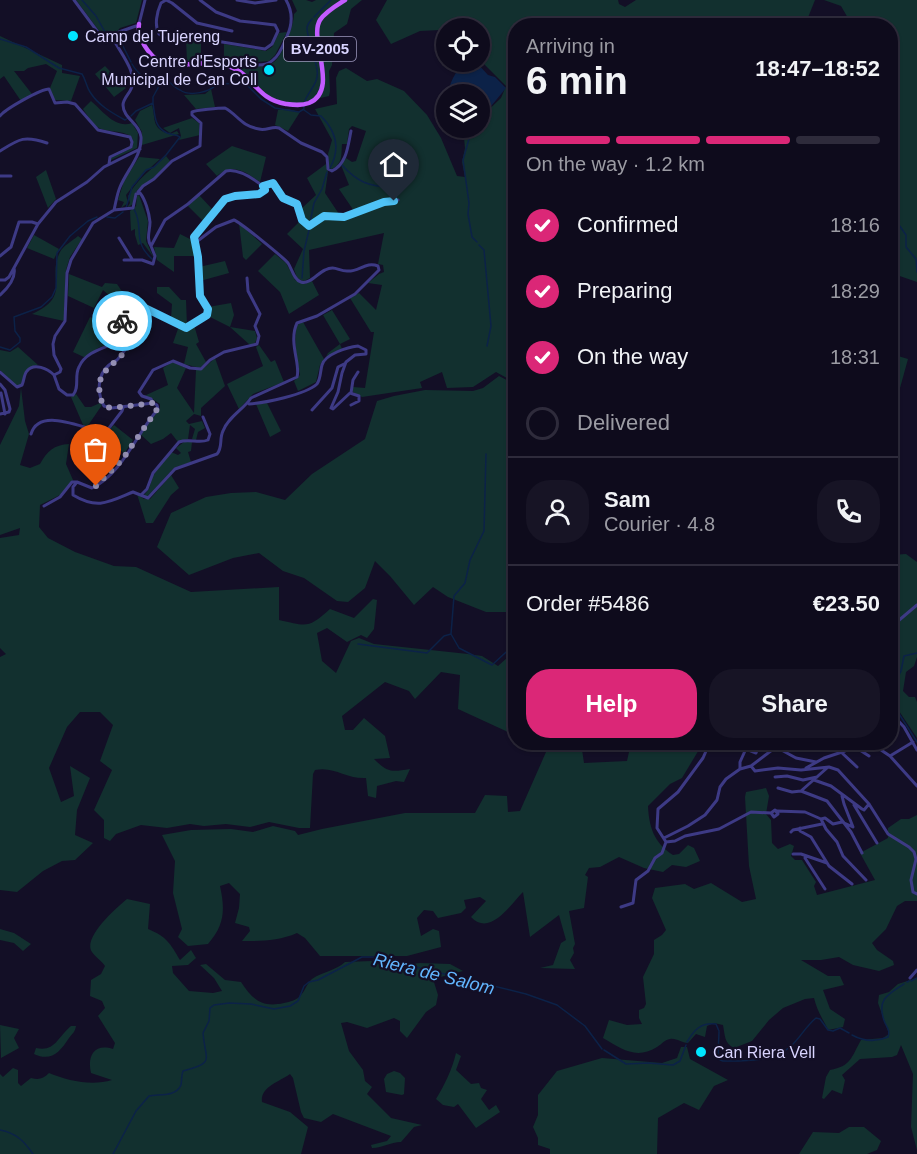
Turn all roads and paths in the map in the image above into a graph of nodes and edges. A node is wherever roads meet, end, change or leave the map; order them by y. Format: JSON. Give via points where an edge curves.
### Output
{"nodes":[{"id":1,"x":74,"y":0,"type":"edge"},
{"id":2,"x":145,"y":0,"type":"edge"},
{"id":3,"x":200,"y":0,"type":"edge"},
{"id":4,"x":237,"y":0,"type":"edge"},
{"id":5,"x":276,"y":0,"type":"edge"},
{"id":6,"x":286,"y":0,"type":"edge"},
{"id":7,"x":345,"y":0,"type":"edge"},
{"id":8,"x":138,"y":26,"type":"junction"},
{"id":9,"x":232,"y":31,"type":"dead end"},
{"id":10,"x":114,"y":41,"type":"junction"},
{"id":11,"x":198,"y":63,"type":"junction"},
{"id":12,"x":0,"y":116,"type":"edge"},
{"id":13,"x":351,"y":131,"type":"dead end"},
{"id":14,"x":47,"y":143,"type":"dead end"},
{"id":15,"x":140,"y":149,"type":"junction"},
{"id":16,"x":0,"y":151,"type":"edge"},
{"id":17,"x":109,"y":164,"type":"junction"},
{"id":18,"x":0,"y":176,"type":"edge"},
{"id":19,"x":10,"y":176,"type":"dead end"},
{"id":20,"x":148,"y":184,"type":"junction"},
{"id":21,"x":263,"y":186,"type":"junction"},
{"id":22,"x":137,"y":193,"type":"junction"},
{"id":23,"x":142,"y":196,"type":"junction"},
{"id":24,"x":398,"y":200,"type":"dead end"},
{"id":25,"x":114,"y":210,"type":"junction"},
{"id":26,"x":38,"y":224,"type":"junction"},
{"id":27,"x":119,"y":238,"type":"dead end"},
{"id":28,"x":195,"y":243,"type":"junction"},
{"id":29,"x":151,"y":246,"type":"junction"},
{"id":30,"x":0,"y":256,"type":"edge"},
{"id":31,"x":132,"y":259,"type":"junction"},
{"id":32,"x":124,"y":260,"type":"dead end"},
{"id":33,"x":14,"y":268,"type":"junction"},
{"id":34,"x":247,"y":278,"type":"dead end"},
{"id":35,"x":0,"y":280,"type":"edge"},
{"id":36,"x":0,"y":295,"type":"edge"},
{"id":37,"x":128,"y":336,"type":"junction"},
{"id":38,"x":346,"y":362,"type":"junction"},
{"id":39,"x":358,"y":372,"type":"dead end"},
{"id":40,"x":0,"y":373,"type":"edge"},
{"id":41,"x":54,"y":375,"type":"junction"},
{"id":42,"x":0,"y":384,"type":"edge"},
{"id":43,"x":5,"y":390,"type":"junction"},
{"id":44,"x":1,"y":393,"type":"edge"},
{"id":45,"x":9,"y":393,"type":"dead end"},
{"id":46,"x":351,"y":393,"type":"junction"},
{"id":47,"x":153,"y":403,"type":"junction"},
{"id":48,"x":249,"y":404,"type":"junction"},
{"id":49,"x":351,"y":405,"type":"dead end"},
{"id":50,"x":123,"y":408,"type":"junction"},
{"id":51,"x":312,"y":410,"type":"dead end"},
{"id":52,"x":2,"y":414,"type":"edge"},
{"id":53,"x":203,"y":417,"type":"dead end"},
{"id":54,"x":31,"y":434,"type":"dead end"},
{"id":55,"x":77,"y":482,"type":"junction"},
{"id":56,"x":141,"y":495,"type":"junction"},
{"id":57,"x":44,"y":506,"type":"dead end"},
{"id":58,"x":917,"y":605,"type":"edge"},
{"id":59,"x":898,"y":621,"type":"edge"},
{"id":60,"x":900,"y":723,"type":"edge"},
{"id":61,"x":913,"y":742,"type":"junction"},
{"id":62,"x":707,"y":750,"type":"edge"},
{"id":63,"x":746,"y":750,"type":"edge"},
{"id":64,"x":748,"y":750,"type":"edge"},
{"id":65,"x":757,"y":750,"type":"joint"},
{"id":66,"x":774,"y":750,"type":"edge"},
{"id":67,"x":781,"y":750,"type":"edge"},
{"id":68,"x":845,"y":750,"type":"edge"},
{"id":69,"x":860,"y":750,"type":"edge"},
{"id":70,"x":881,"y":750,"type":"edge"},
{"id":71,"x":917,"y":750,"type":"edge"},
{"id":72,"x":841,"y":752,"type":"junction"},
{"id":73,"x":766,"y":754,"type":"junction"},
{"id":74,"x":869,"y":756,"type":"dead end"},
{"id":75,"x":890,"y":756,"type":"junction"},
{"id":76,"x":816,"y":762,"type":"junction"},
{"id":77,"x":752,"y":766,"type":"junction"},
{"id":78,"x":857,"y":767,"type":"dead end"},
{"id":79,"x":740,"y":770,"type":"junction"},
{"id":80,"x":805,"y":770,"type":"junction"},
{"id":81,"x":823,"y":770,"type":"junction"},
{"id":82,"x":775,"y":777,"type":"dead end"},
{"id":83,"x":816,"y":778,"type":"junction"},
{"id":84,"x":917,"y":786,"type":"edge"},
{"id":85,"x":778,"y":788,"type":"dead end"},
{"id":86,"x":801,"y":792,"type":"junction"},
{"id":87,"x":842,"y":796,"type":"junction"},
{"id":88,"x":868,"y":804,"type":"junction"},
{"id":89,"x":854,"y":805,"type":"junction"},
{"id":90,"x":821,"y":819,"type":"junction"},
{"id":91,"x":842,"y":822,"type":"junction"},
{"id":92,"x":822,"y":824,"type":"junction"},
{"id":93,"x":800,"y":828,"type":"junction"},
{"id":94,"x":791,"y":832,"type":"dead end"},
{"id":95,"x":666,"y":840,"type":"junction"},
{"id":96,"x":877,"y":843,"type":"dead end"},
{"id":97,"x":862,"y":853,"type":"dead end"},
{"id":98,"x":793,"y":854,"type":"dead end"},
{"id":99,"x":806,"y":856,"type":"junction"},
{"id":100,"x":827,"y":862,"type":"junction"},
{"id":101,"x":866,"y":880,"type":"dead end"},
{"id":102,"x":852,"y":884,"type":"dead end"},
{"id":103,"x":825,"y":889,"type":"dead end"},
{"id":104,"x":917,"y":894,"type":"edge"},
{"id":105,"x":621,"y":907,"type":"dead end"},
{"id":106,"x":917,"y":970,"type":"edge"},
{"id":107,"x":910,"y":978,"type":"dead end"}],
"edges":[{"from":1,"to":10,"type":"street","via":[[104,39]]},
{"from":2,"to":8,"type":"street"},
{"from":3,"to":9,"type":"street","via":[[216,12],[245,23],[271,24],[278,32],[270,46],[262,49],[159,34],[156,27],[161,3],[166,0],[197,23]]},
{"from":4,"to":5,"type":"street"},
{"from":6,"to":11,"type":"street","via":[[292,21],[273,61],[247,64],[221,58]]},
{"from":7,"to":11,"type":"main road","number":"BV-2005","via":[[319,22],[322,80],[317,96],[306,104],[277,103],[234,68]]},
{"from":8,"to":10,"type":"street","via":[[118,33]]},
{"from":8,"to":11,"type":"main road","number":"BV-2005","via":[[145,46],[161,63]]},
{"from":10,"to":15,"type":"street","via":[[132,72],[132,86],[123,106],[140,132]]},
{"from":12,"to":17,"type":"street","via":[[42,89],[49,89],[55,103],[78,106],[98,129],[130,137],[132,146],[110,157]]},
{"from":13,"to":20,"type":"street","via":[[347,153],[332,171],[322,152],[275,126],[261,130],[245,125],[225,108],[195,110],[192,115],[201,123],[200,146],[176,158]]},
{"from":14,"to":16,"type":"street","via":[[19,139]]},
{"from":15,"to":17,"type":"street"},
{"from":15,"to":25,"type":"street","via":[[120,188]]},
{"from":17,"to":26,"type":"street","via":[[61,198]]},
{"from":18,"to":19,"type":"street"},
{"from":20,"to":22,"type":"street"},
{"from":20,"to":23,"type":"street"},
{"from":21,"to":24,"type":"street","via":[[273,183],[283,198],[297,204],[308,226],[324,216],[344,217]]},
{"from":21,"to":28,"type":"street","via":[[265,190],[261,193],[225,199],[195,235]]},
{"from":21,"to":29,"type":"street","via":[[234,170],[226,171],[165,220]]},
{"from":22,"to":23,"type":"street"},
{"from":22,"to":25,"type":"street","via":[[133,207]]},
{"from":23,"to":29,"type":"street"},
{"from":25,"to":41,"type":"street","via":[[92,225],[71,260],[65,321],[53,344],[61,369]]},
{"from":26,"to":30,"type":"street","via":[[19,223],[11,248]]},
{"from":26,"to":33,"type":"street"},
{"from":27,"to":31,"type":"street"},
{"from":28,"to":37,"type":"street","via":[[200,296],[208,309],[207,315],[186,328],[141,307],[123,317]]},
{"from":28,"to":48,"type":"street","via":[[216,227],[234,220],[284,258],[300,282],[333,267],[347,272],[365,265],[376,264],[379,268],[355,294],[297,323],[294,350],[298,374],[254,395]]},
{"from":29,"to":31,"type":"street","via":[[156,256],[153,264]]},
{"from":31,"to":32,"type":"street"},
{"from":33,"to":35,"type":"street","via":[[8,278]]},
{"from":33,"to":36,"type":"street","via":[[12,282]]},
{"from":34,"to":47,"type":"street","via":[[248,291],[260,314],[255,326],[257,344],[224,352],[201,369],[172,361],[153,370],[139,392]]},
{"from":37,"to":41,"type":"street","via":[[100,348],[82,362],[74,395],[61,391]]},
{"from":37,"to":50,"type":"street","via":[[131,342],[105,369],[99,385],[104,406]]},
{"from":38,"to":46,"type":"street","via":[[331,408]]},
{"from":38,"to":48,"type":"street","via":[[356,354],[365,355],[366,350],[353,347],[328,358],[312,387]]},
{"from":38,"to":51,"type":"street","via":[[338,367],[332,388]]},
{"from":39,"to":46,"type":"street"},
{"from":40,"to":41,"type":"street","via":[[18,387],[30,369],[43,368]]},
{"from":42,"to":43,"type":"street"},
{"from":43,"to":45,"type":"street"},
{"from":43,"to":52,"type":"street","via":[[10,409]]},
{"from":44,"to":52,"type":"street"},
{"from":46,"to":49,"type":"street","via":[[360,398]]},
{"from":47,"to":50,"type":"street"},
{"from":47,"to":55,"type":"street","via":[[158,409],[114,469],[92,488]]},
{"from":48,"to":56,"type":"street","via":[[223,430],[217,454],[174,470],[149,498]]},
{"from":50,"to":54,"type":"street","via":[[106,432],[52,419],[36,425]]},
{"from":53,"to":56,"type":"street","via":[[210,432],[208,440],[179,442]]},
{"from":55,"to":56,"type":"street","via":[[73,495],[96,504],[117,501],[133,492]]},
{"from":55,"to":57,"type":"street"},
{"from":58,"to":59,"type":"street"},
{"from":60,"to":61,"type":"street"},
{"from":61,"to":71,"type":"street"},
{"from":61,"to":75,"type":"street"},
{"from":62,"to":95,"type":"street","via":[[678,792],[658,809],[657,828]]},
{"from":63,"to":79,"type":"street"},
{"from":64,"to":65,"type":"street"},
{"from":65,"to":73,"type":"street"},
{"from":66,"to":73,"type":"street"},
{"from":67,"to":76,"type":"street"},
{"from":68,"to":72,"type":"street"},
{"from":69,"to":74,"type":"street"},
{"from":70,"to":75,"type":"street"},
{"from":72,"to":76,"type":"street"},
{"from":72,"to":78,"type":"street"},
{"from":73,"to":77,"type":"street"},
{"from":75,"to":84,"type":"street"},
{"from":76,"to":80,"type":"street"},
{"from":77,"to":79,"type":"street"},
{"from":77,"to":80,"type":"street","via":[[755,771]]},
{"from":79,"to":95,"type":"street","via":[[722,784],[710,811]]},
{"from":80,"to":81,"type":"street"},
{"from":81,"to":83,"type":"street"},
{"from":81,"to":88,"type":"street","via":[[829,767],[841,772]]},
{"from":82,"to":83,"type":"street"},
{"from":83,"to":86,"type":"street"},
{"from":83,"to":87,"type":"street"},
{"from":85,"to":86,"type":"street"},
{"from":86,"to":91,"type":"street","via":[[825,799]]},
{"from":87,"to":89,"type":"street"},
{"from":87,"to":91,"type":"street","via":[[854,826]]},
{"from":88,"to":89,"type":"street","via":[[864,810]]},
{"from":88,"to":104,"type":"street","via":[[887,833],[915,854],[911,885]]},
{"from":89,"to":96,"type":"street"},
{"from":90,"to":91,"type":"street","via":[[834,824]]},
{"from":90,"to":92,"type":"street"},
{"from":90,"to":95,"type":"street","via":[[805,812],[777,811],[773,817],[771,813],[751,812],[719,830]]},
{"from":91,"to":97,"type":"street"},
{"from":92,"to":93,"type":"street"},
{"from":92,"to":101,"type":"street","via":[[843,856]]},
{"from":93,"to":94,"type":"street"},
{"from":93,"to":100,"type":"street"},
{"from":95,"to":105,"type":"street","via":[[662,853],[636,880],[633,903]]},
{"from":98,"to":99,"type":"street"},
{"from":99,"to":100,"type":"street"},
{"from":99,"to":103,"type":"street"},
{"from":100,"to":102,"type":"street"},
{"from":106,"to":107,"type":"street"}]}
